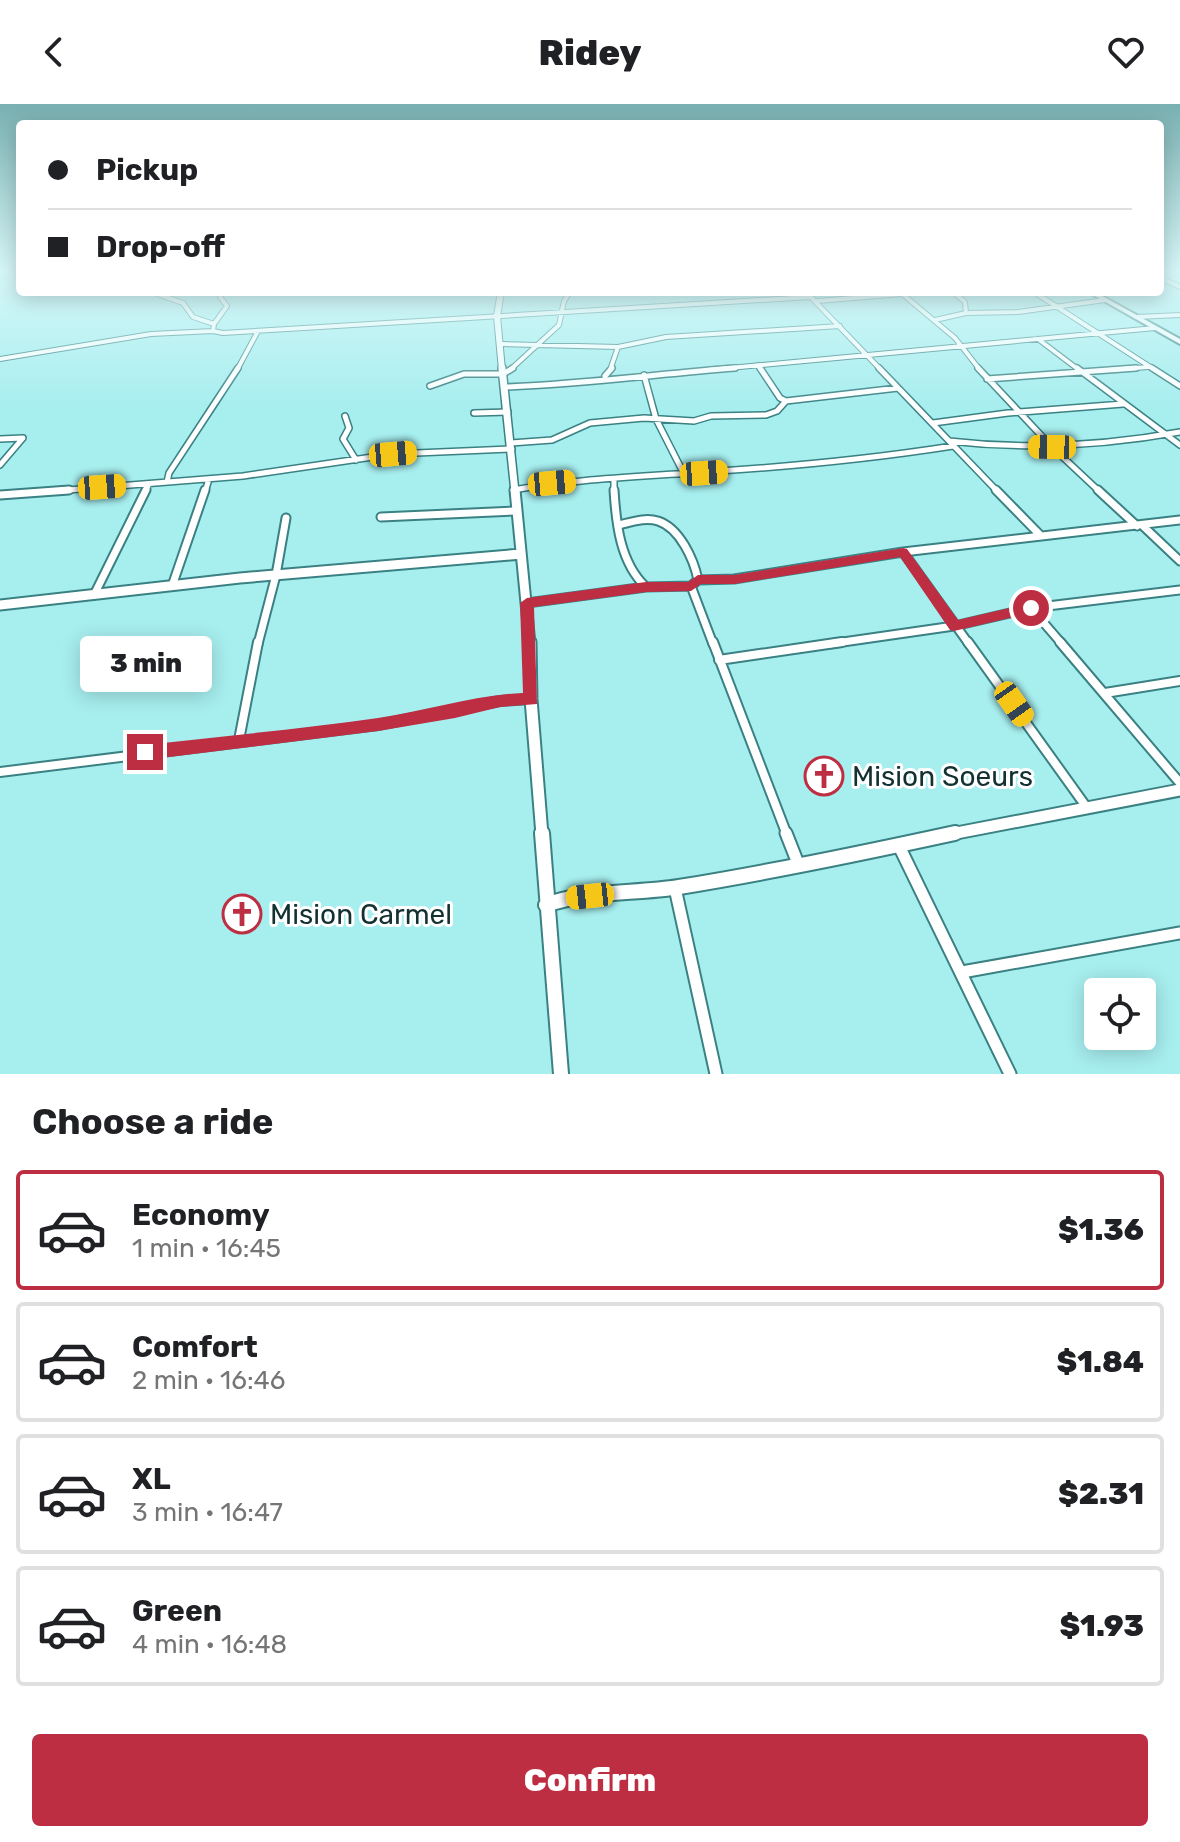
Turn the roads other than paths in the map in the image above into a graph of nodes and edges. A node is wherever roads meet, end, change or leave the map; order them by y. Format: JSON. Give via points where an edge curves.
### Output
{"nodes":[{"id":1,"x":194,"y":317,"type":"edge"},
{"id":2,"x":220,"y":317,"type":"edge"},
{"id":3,"x":477,"y":317,"type":"edge"},
{"id":4,"x":497,"y":317,"type":"edge"},
{"id":5,"x":561,"y":317,"type":"edge"},
{"id":6,"x":832,"y":317,"type":"edge"},
{"id":7,"x":932,"y":317,"type":"edge"},
{"id":8,"x":956,"y":317,"type":"edge"},
{"id":9,"x":1070,"y":317,"type":"edge"},
{"id":10,"x":1136,"y":317,"type":"edge"},
{"id":11,"x":935,"y":320,"type":"junction"},
{"id":12,"x":840,"y":326,"type":"junction"},
{"id":13,"x":214,"y":327,"type":"junction"},
{"id":14,"x":1155,"y":328,"type":"junction"},
{"id":15,"x":258,"y":331,"type":"junction"},
{"id":16,"x":1097,"y":334,"type":"junction"},
{"id":17,"x":1038,"y":339,"type":"junction"},
{"id":18,"x":1180,"y":342,"type":"edge"},
{"id":19,"x":502,"y":344,"type":"junction"},
{"id":20,"x":542,"y":344,"type":"junction"},
{"id":21,"x":961,"y":346,"type":"junction"},
{"id":22,"x":618,"y":347,"type":"junction"},
{"id":23,"x":867,"y":355,"type":"junction"},
{"id":24,"x":0,"y":359,"type":"edge"},
{"id":25,"x":758,"y":365,"type":"junction"},
{"id":26,"x":1148,"y":367,"type":"junction"},
{"id":27,"x":1082,"y":373,"type":"junction"},
{"id":28,"x":503,"y":374,"type":"junction"},
{"id":29,"x":644,"y":375,"type":"junction"},
{"id":30,"x":603,"y":378,"type":"junction"},
{"id":31,"x":987,"y":379,"type":"junction"},
{"id":32,"x":430,"y":386,"type":"dead end"},
{"id":33,"x":1180,"y":386,"type":"edge"},
{"id":34,"x":505,"y":387,"type":"junction"},
{"id":35,"x":898,"y":388,"type":"junction"},
{"id":36,"x":786,"y":401,"type":"junction"},
{"id":37,"x":1123,"y":404,"type":"junction"},
{"id":38,"x":508,"y":412,"type":"junction"},
{"id":39,"x":474,"y":413,"type":"dead end"},
{"id":40,"x":1020,"y":413,"type":"junction"},
{"id":41,"x":345,"y":416,"type":"dead end"},
{"id":42,"x":656,"y":419,"type":"junction"},
{"id":43,"x":933,"y":423,"type":"junction"},
{"id":44,"x":1180,"y":432,"type":"edge"},
{"id":45,"x":1166,"y":434,"type":"junction"},
{"id":46,"x":0,"y":439,"type":"edge"},
{"id":47,"x":951,"y":443,"type":"junction"},
{"id":48,"x":1180,"y":445,"type":"edge"},
{"id":49,"x":511,"y":446,"type":"junction"},
{"id":50,"x":1052,"y":447,"type":"junction"},
{"id":51,"x":356,"y":460,"type":"junction"},
{"id":52,"x":0,"y":465,"type":"edge"},
{"id":53,"x":684,"y":474,"type":"junction"},
{"id":54,"x":209,"y":479,"type":"junction"},
{"id":55,"x":614,"y":479,"type":"junction"},
{"id":56,"x":167,"y":482,"type":"junction"},
{"id":57,"x":149,"y":484,"type":"junction"},
{"id":58,"x":513,"y":490,"type":"junction"},
{"id":59,"x":0,"y":495,"type":"edge"},
{"id":60,"x":516,"y":511,"type":"junction"},
{"id":61,"x":381,"y":517,"type":"dead end"},
{"id":62,"x":286,"y":518,"type":"dead end"},
{"id":63,"x":1180,"y":520,"type":"edge"},
{"id":64,"x":619,"y":525,"type":"junction"},
{"id":65,"x":1140,"y":526,"type":"junction"},
{"id":66,"x":1040,"y":535,"type":"junction"},
{"id":67,"x":903,"y":552,"type":"junction"},
{"id":68,"x":521,"y":554,"type":"junction"},
{"id":69,"x":1180,"y":561,"type":"edge"},
{"id":70,"x":276,"y":575,"type":"junction"},
{"id":71,"x":698,"y":580,"type":"junction"},
{"id":72,"x":172,"y":586,"type":"junction"},
{"id":73,"x":691,"y":586,"type":"junction"},
{"id":74,"x":646,"y":587,"type":"junction"},
{"id":75,"x":1180,"y":590,"type":"edge"},
{"id":76,"x":94,"y":595,"type":"junction"},
{"id":77,"x":527,"y":603,"type":"junction"},
{"id":78,"x":0,"y":605,"type":"edge"},
{"id":79,"x":1031,"y":608,"type":"junction"},
{"id":80,"x":954,"y":626,"type":"junction"},
{"id":81,"x":719,"y":660,"type":"junction"},
{"id":82,"x":1180,"y":681,"type":"edge"},
{"id":83,"x":1105,"y":693,"type":"junction"},
{"id":84,"x":531,"y":699,"type":"junction"},
{"id":85,"x":239,"y":740,"type":"junction"},
{"id":86,"x":0,"y":772,"type":"edge"},
{"id":87,"x":1180,"y":783,"type":"edge"},
{"id":88,"x":1180,"y":790,"type":"edge"},
{"id":89,"x":1085,"y":805,"type":"junction"},
{"id":90,"x":898,"y":844,"type":"junction"},
{"id":91,"x":799,"y":866,"type":"junction"},
{"id":92,"x":675,"y":888,"type":"junction"},
{"id":93,"x":546,"y":905,"type":"junction"},
{"id":94,"x":1180,"y":933,"type":"edge"},
{"id":95,"x":962,"y":972,"type":"junction"},
{"id":96,"x":561,"y":1074,"type":"edge"},
{"id":97,"x":716,"y":1074,"type":"edge"},
{"id":98,"x":1010,"y":1074,"type":"edge"}],
"edges":[{"from":1,"to":13,"type":"street"},
{"from":2,"to":13,"type":"street"},
{"from":3,"to":15,"type":"street"},
{"from":4,"to":19,"type":"street"},
{"from":5,"to":20,"type":"street"},
{"from":6,"to":12,"type":"street"},
{"from":7,"to":11,"type":"street"},
{"from":8,"to":11,"type":"street"},
{"from":9,"to":16,"type":"street"},
{"from":10,"to":14,"type":"main road"},
{"from":11,"to":21,"type":"street"},
{"from":12,"to":22,"type":"street","via":[[666,337]]},
{"from":12,"to":23,"type":"street"},
{"from":13,"to":15,"type":"street"},
{"from":13,"to":24,"type":"street"},
{"from":14,"to":16,"type":"street"},
{"from":14,"to":18,"type":"main road"},
{"from":15,"to":56,"type":"street"},
{"from":16,"to":17,"type":"street"},
{"from":16,"to":26,"type":"street"},
{"from":17,"to":21,"type":"street"},
{"from":17,"to":27,"type":"street"},
{"from":19,"to":20,"type":"street"},
{"from":19,"to":28,"type":"street"},
{"from":20,"to":22,"type":"street"},
{"from":20,"to":28,"type":"street"},
{"from":21,"to":23,"type":"street"},
{"from":21,"to":31,"type":"street"},
{"from":22,"to":30,"type":"street","via":[[613,367]]},
{"from":23,"to":25,"type":"street"},
{"from":23,"to":35,"type":"street"},
{"from":25,"to":29,"type":"street"},
{"from":25,"to":36,"type":"street"},
{"from":26,"to":27,"type":"street"},
{"from":26,"to":33,"type":"street"},
{"from":27,"to":31,"type":"street"},
{"from":27,"to":37,"type":"street"},
{"from":28,"to":32,"type":"street","via":[[464,374]]},
{"from":28,"to":34,"type":"street"},
{"from":29,"to":30,"type":"street"},
{"from":29,"to":42,"type":"street"},
{"from":30,"to":34,"type":"street"},
{"from":31,"to":40,"type":"street"},
{"from":34,"to":38,"type":"street"},
{"from":35,"to":36,"type":"street"},
{"from":35,"to":43,"type":"street"},
{"from":36,"to":42,"type":"street","via":[[766,415]]},
{"from":37,"to":40,"type":"street"},
{"from":37,"to":45,"type":"street"},
{"from":38,"to":39,"type":"street"},
{"from":38,"to":49,"type":"street"},
{"from":40,"to":43,"type":"street"},
{"from":40,"to":50,"type":"street"},
{"from":41,"to":51,"type":"street","via":[[349,428],[343,439]]},
{"from":42,"to":49,"type":"street","via":[[590,423],[552,440]]},
{"from":42,"to":53,"type":"street"},
{"from":43,"to":47,"type":"street"},
{"from":44,"to":45,"type":"street"},
{"from":45,"to":48,"type":"street"},
{"from":45,"to":50,"type":"street"},
{"from":46,"to":52,"type":"street","via":[[23,438]]},
{"from":47,"to":50,"type":"street"},
{"from":47,"to":53,"type":"street","via":[[902,454]]},
{"from":47,"to":66,"type":"street"},
{"from":49,"to":51,"type":"street"},
{"from":49,"to":58,"type":"street"},
{"from":50,"to":65,"type":"street"},
{"from":51,"to":54,"type":"street"},
{"from":53,"to":55,"type":"street"},
{"from":54,"to":56,"type":"street"},
{"from":54,"to":72,"type":"street"},
{"from":55,"to":58,"type":"street"},
{"from":55,"to":64,"type":"street"},
{"from":56,"to":57,"type":"street"},
{"from":57,"to":59,"type":"street"},
{"from":57,"to":76,"type":"street"},
{"from":58,"to":60,"type":"street"},
{"from":60,"to":61,"type":"street"},
{"from":60,"to":68,"type":"street"},
{"from":62,"to":70,"type":"street"},
{"from":63,"to":65,"type":"street"},
{"from":64,"to":71,"type":"street","via":[[660,521],[691,556]]},
{"from":64,"to":74,"type":"street","via":[[624,554],[636,581]]},
{"from":65,"to":66,"type":"street"},
{"from":65,"to":69,"type":"street"},
{"from":66,"to":67,"type":"street"},
{"from":67,"to":71,"type":"street"},
{"from":67,"to":80,"type":"street"},
{"from":68,"to":70,"type":"street"},
{"from":68,"to":77,"type":"street"},
{"from":70,"to":72,"type":"street"},
{"from":70,"to":85,"type":"street"},
{"from":71,"to":73,"type":"street"},
{"from":72,"to":76,"type":"street"},
{"from":73,"to":74,"type":"street"},
{"from":73,"to":81,"type":"street"},
{"from":74,"to":77,"type":"street"},
{"from":75,"to":79,"type":"street"},
{"from":76,"to":78,"type":"street"},
{"from":77,"to":84,"type":"street"},
{"from":79,"to":80,"type":"street"},
{"from":79,"to":83,"type":"street"},
{"from":80,"to":81,"type":"street"},
{"from":80,"to":89,"type":"street"},
{"from":81,"to":91,"type":"street"},
{"from":82,"to":83,"type":"street"},
{"from":83,"to":87,"type":"street"},
{"from":84,"to":85,"type":"street","via":[[378,725]]},
{"from":84,"to":93,"type":"street"},
{"from":85,"to":86,"type":"street"},
{"from":88,"to":89,"type":"street"},
{"from":89,"to":90,"type":"street"},
{"from":90,"to":91,"type":"street"},
{"from":90,"to":95,"type":"street"},
{"from":91,"to":92,"type":"street"},
{"from":92,"to":93,"type":"street"},
{"from":92,"to":97,"type":"street","via":[[682,939]]},
{"from":93,"to":96,"type":"street"},
{"from":94,"to":95,"type":"street"},
{"from":95,"to":98,"type":"street"}]}
